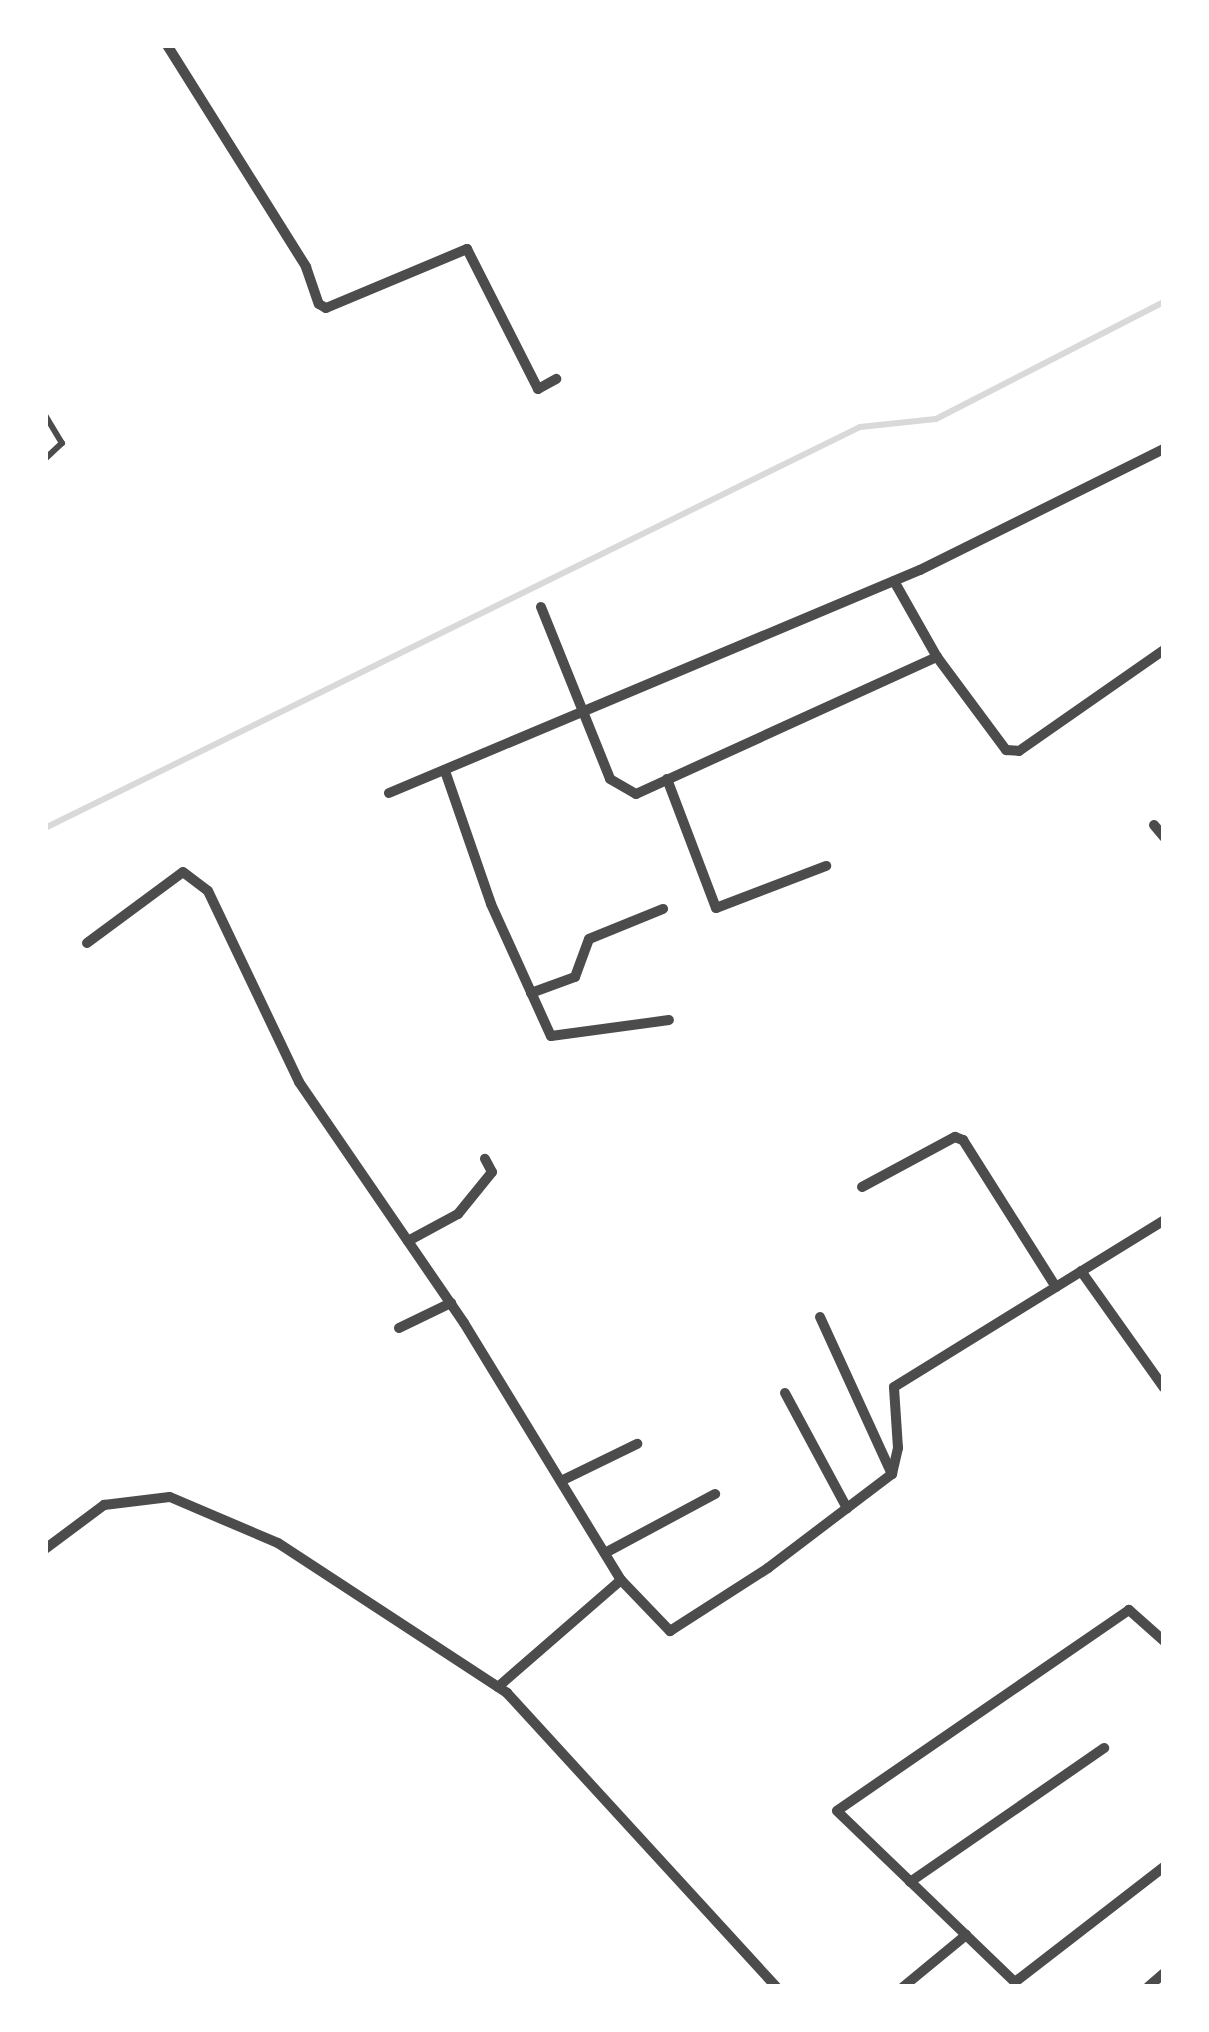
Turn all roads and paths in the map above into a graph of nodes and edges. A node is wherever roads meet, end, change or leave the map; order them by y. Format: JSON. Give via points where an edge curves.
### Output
{"nodes":[{"id":1,"x":167,"y":45,"type":"edge"},
{"id":2,"x":556,"y":380,"type":"dead end"},
{"id":3,"x":45,"y":415,"type":"edge"},
{"id":4,"x":1164,"y":449,"type":"edge"},
{"id":5,"x":45,"y":459,"type":"edge"},
{"id":6,"x":894,"y":581,"type":"junction"},
{"id":7,"x":541,"y":607,"type":"dead end"},
{"id":8,"x":1164,"y":650,"type":"edge"},
{"id":9,"x":937,"y":657,"type":"junction"},
{"id":10,"x":582,"y":713,"type":"junction"},
{"id":11,"x":445,"y":771,"type":"junction"},
{"id":12,"x":667,"y":779,"type":"junction"},
{"id":13,"x":388,"y":794,"type":"dead end"},
{"id":14,"x":1154,"y":825,"type":"dead end"},
{"id":15,"x":1164,"y":836,"type":"edge"},
{"id":16,"x":826,"y":866,"type":"dead end"},
{"id":17,"x":663,"y":908,"type":"dead end"},
{"id":18,"x":88,"y":943,"type":"dead end"},
{"id":19,"x":531,"y":993,"type":"junction"},
{"id":20,"x":668,"y":1020,"type":"dead end"},
{"id":21,"x":485,"y":1159,"type":"dead end"},
{"id":22,"x":862,"y":1187,"type":"dead end"},
{"id":23,"x":1164,"y":1220,"type":"edge"},
{"id":24,"x":408,"y":1241,"type":"junction"},
{"id":25,"x":1081,"y":1272,"type":"junction"},
{"id":26,"x":1056,"y":1286,"type":"junction"},
{"id":27,"x":451,"y":1304,"type":"junction"},
{"id":28,"x":820,"y":1317,"type":"dead end"},
{"id":29,"x":399,"y":1328,"type":"dead end"},
{"id":30,"x":1164,"y":1388,"type":"edge"},
{"id":31,"x":784,"y":1394,"type":"dead end"},
{"id":32,"x":637,"y":1444,"type":"dead end"},
{"id":33,"x":892,"y":1474,"type":"junction"},
{"id":34,"x":561,"y":1482,"type":"junction"},
{"id":35,"x":716,"y":1494,"type":"dead end"},
{"id":36,"x":847,"y":1508,"type":"junction"},
{"id":37,"x":45,"y":1549,"type":"edge"},
{"id":38,"x":605,"y":1553,"type":"junction"},
{"id":39,"x":621,"y":1580,"type":"junction"},
{"id":40,"x":1164,"y":1642,"type":"edge"},
{"id":41,"x":498,"y":1687,"type":"junction"},
{"id":42,"x":1104,"y":1748,"type":"dead end"},
{"id":43,"x":1164,"y":1867,"type":"edge"},
{"id":44,"x":910,"y":1882,"type":"junction"},
{"id":45,"x":966,"y":1936,"type":"junction"},
{"id":46,"x":1164,"y":1974,"type":"edge"},
{"id":47,"x":1012,"y":1984,"type":"edge"},
{"id":48,"x":776,"y":1987,"type":"edge"},
{"id":49,"x":903,"y":1987,"type":"edge"},
{"id":50,"x":1148,"y":1987,"type":"edge"}],
"edges":[{"from":1,"to":2,"type":"street","via":[[306,267],[319,304],[326,308],[468,250],[538,389]]},
{"from":3,"to":5,"type":"lane","via":[[62,443]]},
{"from":4,"to":6,"type":"street"},
{"from":6,"to":9,"type":"street"},
{"from":6,"to":10,"type":"street"},
{"from":7,"to":10,"type":"street"},
{"from":8,"to":9,"type":"street","via":[[1019,752],[1006,750]]},
{"from":9,"to":12,"type":"street"},
{"from":10,"to":11,"type":"street"},
{"from":10,"to":12,"type":"street","via":[[621,788],[636,794]]},
{"from":11,"to":13,"type":"street"},
{"from":11,"to":19,"type":"street","via":[[490,904]]},
{"from":12,"to":16,"type":"street","via":[[716,908]]},
{"from":14,"to":15,"type":"street"},
{"from":17,"to":19,"type":"street","via":[[590,940],[575,977]]},
{"from":18,"to":24,"type":"street","via":[[183,872],[208,891],[299,1082]]},
{"from":19,"to":20,"type":"street","via":[[551,1036]]},
{"from":21,"to":24,"type":"street","via":[[492,1172],[458,1214]]},
{"from":22,"to":26,"type":"street","via":[[955,1137],[963,1140]]},
{"from":23,"to":25,"type":"street"},
{"from":24,"to":27,"type":"street"},
{"from":25,"to":26,"type":"street"},
{"from":25,"to":30,"type":"street"},
{"from":26,"to":33,"type":"street","via":[[894,1386],[898,1448]]},
{"from":27,"to":29,"type":"street"},
{"from":27,"to":34,"type":"street"},
{"from":28,"to":33,"type":"street"},
{"from":31,"to":36,"type":"street"},
{"from":32,"to":34,"type":"street"},
{"from":33,"to":36,"type":"street"},
{"from":34,"to":38,"type":"street"},
{"from":35,"to":38,"type":"street"},
{"from":36,"to":39,"type":"street","via":[[670,1632]]},
{"from":37,"to":41,"type":"street","via":[[104,1505],[170,1497],[278,1542]]},
{"from":38,"to":39,"type":"street"},
{"from":39,"to":41,"type":"street"},
{"from":40,"to":44,"type":"street","via":[[1129,1610],[837,1811]]},
{"from":41,"to":48,"type":"street"},
{"from":42,"to":44,"type":"street"},
{"from":43,"to":47,"type":"street"},
{"from":44,"to":45,"type":"street"},
{"from":45,"to":47,"type":"street"},
{"from":45,"to":49,"type":"street"},
{"from":46,"to":50,"type":"street"}]}
